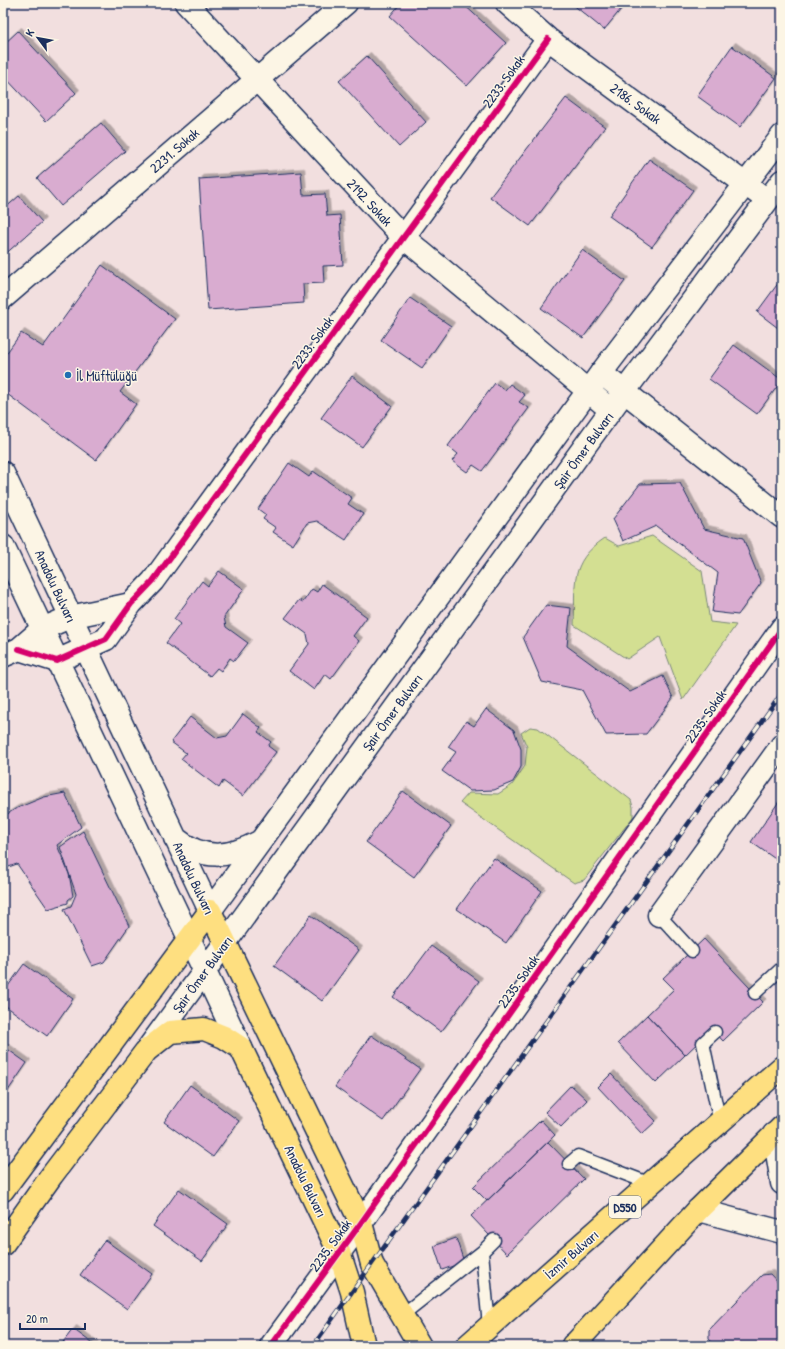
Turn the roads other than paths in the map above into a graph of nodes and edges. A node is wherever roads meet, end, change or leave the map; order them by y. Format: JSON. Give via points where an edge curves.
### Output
{"nodes":[{"id":1,"x":186,"y":3,"type":"edge"},
{"id":2,"x":346,"y":3,"type":"edge"},
{"id":3,"x":507,"y":3,"type":"edge"},
{"id":4,"x":548,"y":39,"type":"junction"},
{"id":5,"x":256,"y":79,"type":"junction"},
{"id":6,"x":782,"y":136,"type":"edge"},
{"id":7,"x":782,"y":181,"type":"edge"},
{"id":8,"x":745,"y":184,"type":"junction"},
{"id":9,"x":767,"y":200,"type":"junction"},
{"id":10,"x":403,"y":238,"type":"junction"},
{"id":11,"x":3,"y":298,"type":"edge"},
{"id":12,"x":601,"y":373,"type":"junction"},
{"id":13,"x":589,"y":392,"type":"junction"},
{"id":14,"x":624,"y":392,"type":"junction"},
{"id":15,"x":611,"y":410,"type":"junction"},
{"id":16,"x":3,"y":473,"type":"edge"},
{"id":17,"x":782,"y":517,"type":"edge"},
{"id":18,"x":3,"y":546,"type":"edge"},
{"id":19,"x":131,"y":604,"type":"junction"},
{"id":20,"x":70,"y":617,"type":"junction"},
{"id":21,"x":782,"y":628,"type":"edge"},
{"id":22,"x":42,"y":629,"type":"junction"},
{"id":23,"x":85,"y":649,"type":"junction"},
{"id":24,"x":11,"y":652,"type":"edge"},
{"id":25,"x":57,"y":661,"type":"junction"},
{"id":26,"x":782,"y":745,"type":"edge"},
{"id":27,"x":175,"y":838,"type":"junction"},
{"id":28,"x":260,"y":842,"type":"junction"},
{"id":29,"x":210,"y":911,"type":"junction"},
{"id":30,"x":659,"y":915,"type":"joint"},
{"id":31,"x":189,"y":938,"type":"junction"},
{"id":32,"x":225,"y":943,"type":"junction"},
{"id":33,"x":692,"y":951,"type":"dead end"},
{"id":34,"x":782,"y":968,"type":"edge"},
{"id":35,"x":204,"y":971,"type":"junction"},
{"id":36,"x":755,"y":994,"type":"dead end"},
{"id":37,"x":715,"y":1032,"type":"dead end"},
{"id":38,"x":241,"y":1048,"type":"junction"},
{"id":39,"x":146,"y":1051,"type":"junction"},
{"id":40,"x":782,"y":1068,"type":"edge"},
{"id":41,"x":720,"y":1123,"type":"junction"},
{"id":42,"x":778,"y":1130,"type":"edge"},
{"id":43,"x":569,"y":1164,"type":"dead end"},
{"id":44,"x":782,"y":1183,"type":"edge"},
{"id":45,"x":651,"y":1184,"type":"junction"},
{"id":46,"x":3,"y":1190,"type":"edge"},
{"id":47,"x":698,"y":1210,"type":"junction"},
{"id":48,"x":361,"y":1223,"type":"junction"},
{"id":49,"x":782,"y":1232,"type":"edge"},
{"id":50,"x":494,"y":1240,"type":"dead end"},
{"id":51,"x":3,"y":1244,"type":"edge"},
{"id":52,"x":340,"y":1252,"type":"junction"},
{"id":53,"x":482,"y":1252,"type":"junction"},
{"id":54,"x":402,"y":1315,"type":"junction"},
{"id":55,"x":489,"y":1326,"type":"junction"},
{"id":56,"x":271,"y":1346,"type":"edge"},
{"id":57,"x":364,"y":1346,"type":"edge"},
{"id":58,"x":420,"y":1346,"type":"edge"},
{"id":59,"x":467,"y":1346,"type":"edge"},
{"id":60,"x":573,"y":1346,"type":"edge"}],
"edges":[{"from":1,"to":5,"type":"street","name":"2192. Sokak"},
{"from":2,"to":5,"type":"street","name":"2231. Sokak"},
{"from":3,"to":4,"type":"street","name":"2186. Sokak"},
{"from":4,"to":8,"type":"street","name":"2186. Sokak"},
{"from":4,"to":10,"type":"street","name":"2233. Sokak"},
{"from":5,"to":10,"type":"street","name":"2192. Sokak"},
{"from":5,"to":11,"type":"street","name":"2231. Sokak"},
{"from":6,"to":8,"type":"street"},
{"from":7,"to":9,"type":"street","name":"Şair Ömer Bulvarı"},
{"from":8,"to":9,"type":"street","name":"2186. Sokak"},
{"from":8,"to":12,"type":"street"},
{"from":9,"to":14,"type":"street","name":"Şair Ömer Bulvarı"},
{"from":10,"to":13,"type":"street","name":"2192. Sokak"},
{"from":10,"to":19,"type":"street","name":"2233. Sokak","via":[[153,581]]},
{"from":12,"to":13,"type":"street"},
{"from":12,"to":14,"type":"street"},
{"from":13,"to":15,"type":"street","name":"2192. Sokak"},
{"from":13,"to":28,"type":"street"},
{"from":14,"to":15,"type":"street","name":"Şair Ömer Bulvarı"},
{"from":14,"to":17,"type":"street"},
{"from":15,"to":32,"type":"street","name":"Şair Ömer Bulvarı"},
{"from":16,"to":20,"type":"street","name":"Anadolu Bulvarı"},
{"from":18,"to":22,"type":"street","name":"Anadolu Bulvarı"},
{"from":19,"to":20,"type":"street"},
{"from":19,"to":23,"type":"street","name":"2233. Sokak","via":[[106,639]]},
{"from":20,"to":22,"type":"street"},
{"from":20,"to":23,"type":"street","name":"Anadolu Bulvarı"},
{"from":21,"to":48,"type":"street","name":"2235. Sokak"},
{"from":22,"to":24,"type":"street"},
{"from":22,"to":25,"type":"street","name":"Anadolu Bulvarı"},
{"from":23,"to":25,"type":"street","name":"2233. Sokak"},
{"from":23,"to":27,"type":"street","name":"Anadolu Bulvarı"},
{"from":24,"to":25,"type":"street"},
{"from":25,"to":31,"type":"street","name":"Anadolu Bulvarı"},
{"from":26,"to":30,"type":"street"},
{"from":27,"to":28,"type":"street","via":[[183,845],[204,854],[223,856]]},
{"from":27,"to":29,"type":"street","name":"Anadolu Bulvarı"},
{"from":28,"to":29,"type":"street"},
{"from":29,"to":31,"type":"main road"},
{"from":29,"to":32,"type":"main road","name":"Anadolu Bulvarı"},
{"from":30,"to":33,"type":"lane"},
{"from":31,"to":35,"type":"street","name":"Anadolu Bulvarı"},
{"from":31,"to":46,"type":"main road"},
{"from":32,"to":35,"type":"street","name":"Şair Ömer Bulvarı"},
{"from":32,"to":48,"type":"main road","name":"Anadolu Bulvarı"},
{"from":34,"to":36,"type":"lane"},
{"from":35,"to":38,"type":"street","name":"Anadolu Bulvarı"},
{"from":35,"to":39,"type":"street","name":"Şair Ömer Bulvarı"},
{"from":37,"to":41,"type":"lane","via":[[703,1043]]},
{"from":38,"to":39,"type":"main road","via":[[204,1029],[170,1032]]},
{"from":38,"to":52,"type":"main road","name":"Anadolu Bulvarı"},
{"from":39,"to":51,"type":"main road","name":"Şair Ömer Bulvarı"},
{"from":40,"to":41,"type":"main road","name":"İzmir Bulvarı","number":"D550"},
{"from":41,"to":45,"type":"main road","name":"İzmir Bulvarı","number":"D550"},
{"from":42,"to":44,"type":"street"},
{"from":42,"to":47,"type":"main road"},
{"from":43,"to":45,"type":"lane","via":[[578,1156]]},
{"from":45,"to":55,"type":"main road","name":"İzmir Bulvarı","number":"D550"},
{"from":47,"to":49,"type":"street"},
{"from":47,"to":60,"type":"main road"},
{"from":48,"to":52,"type":"street","name":"2235. Sokak"},
{"from":48,"to":54,"type":"main road","name":"Anadolu Bulvarı","via":[[372,1264]]},
{"from":50,"to":53,"type":"lane"},
{"from":52,"to":56,"type":"street","name":"2235. Sokak"},
{"from":52,"to":57,"type":"main road","name":"Anadolu Bulvarı"},
{"from":53,"to":54,"type":"lane"},
{"from":53,"to":55,"type":"lane"},
{"from":54,"to":58,"type":"main road","name":"Anadolu Bulvarı"},
{"from":55,"to":59,"type":"main road","name":"İzmir Bulvarı","number":"D550"}]}
